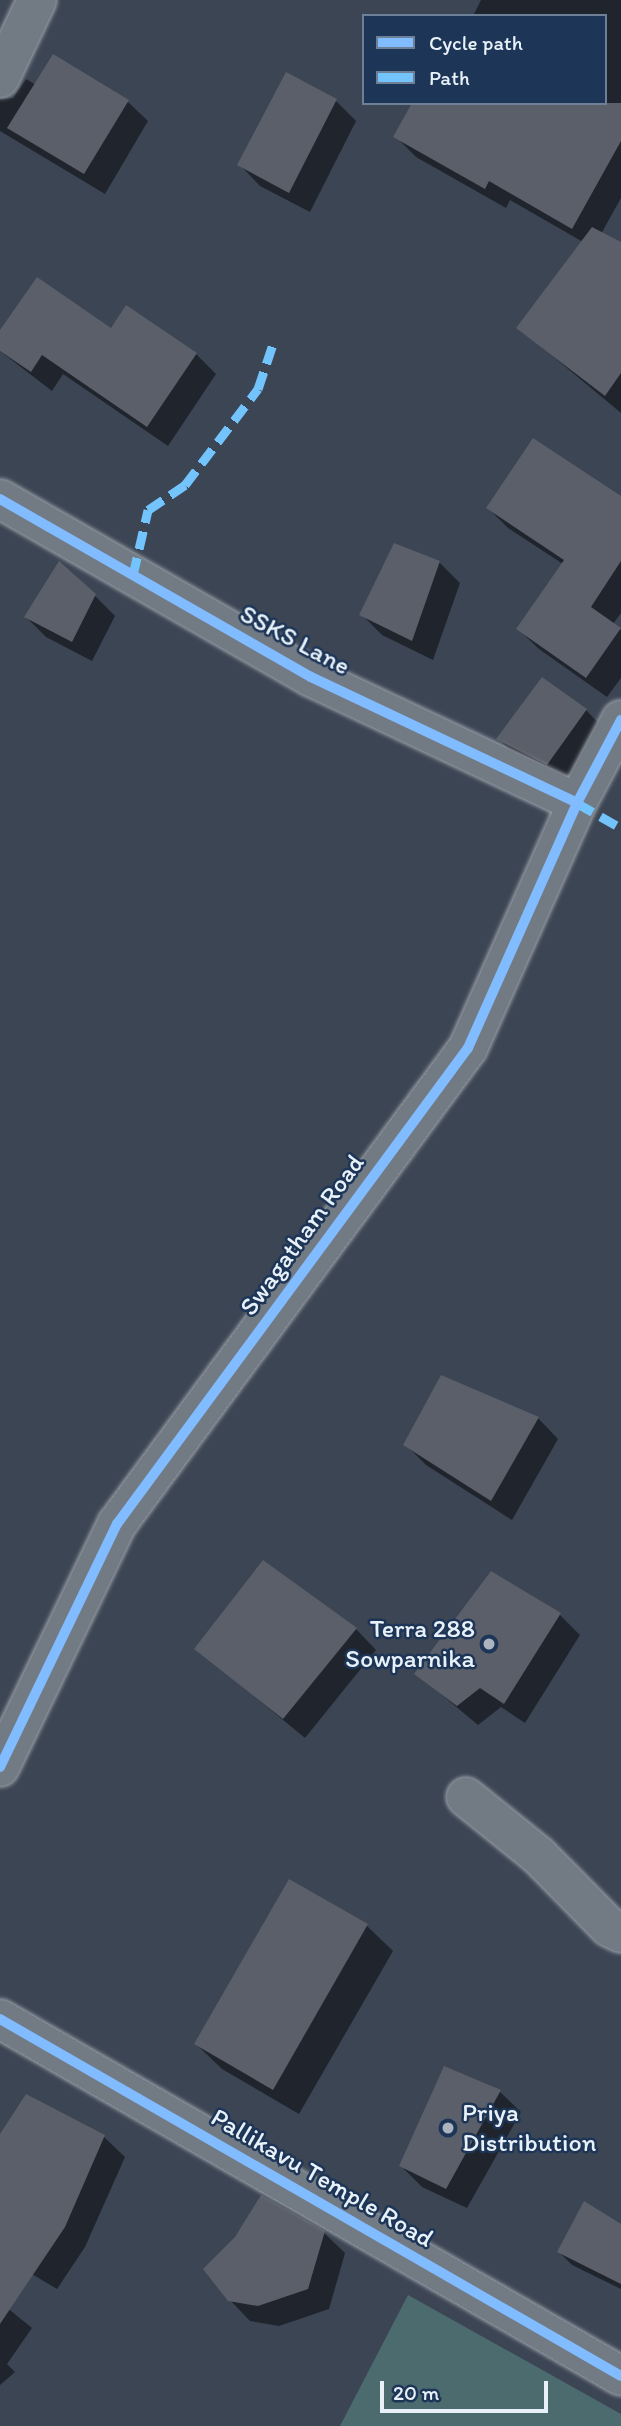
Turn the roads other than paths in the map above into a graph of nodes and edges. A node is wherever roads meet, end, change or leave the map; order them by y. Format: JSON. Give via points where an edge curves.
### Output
{"nodes":[{"id":1,"x":37,"y":0,"type":"edge"},
{"id":2,"x":0,"y":78,"type":"edge"},
{"id":3,"x":0,"y":499,"type":"edge"},
{"id":4,"x":621,"y":720,"type":"edge"},
{"id":5,"x":578,"y":803,"type":"junction"},
{"id":6,"x":0,"y":1767,"type":"edge"},
{"id":7,"x":466,"y":1797,"type":"dead end"},
{"id":8,"x":621,"y":1933,"type":"edge"},
{"id":9,"x":0,"y":2019,"type":"edge"},
{"id":10,"x":621,"y":2376,"type":"edge"}],
"edges":[{"from":1,"to":2,"type":"street"},
{"from":3,"to":5,"type":"street","name":"SSKS Lane","via":[[311,677]]},
{"from":4,"to":5,"type":"street","name":"Swagatham Road"},
{"from":5,"to":6,"type":"street","name":"Swagatham Road","via":[[468,1048],[117,1524]]},
{"from":7,"to":8,"type":"street","via":[[538,1855],[609,1927]]},
{"from":9,"to":10,"type":"street","name":"Pallikavu Temple Road"}]}
